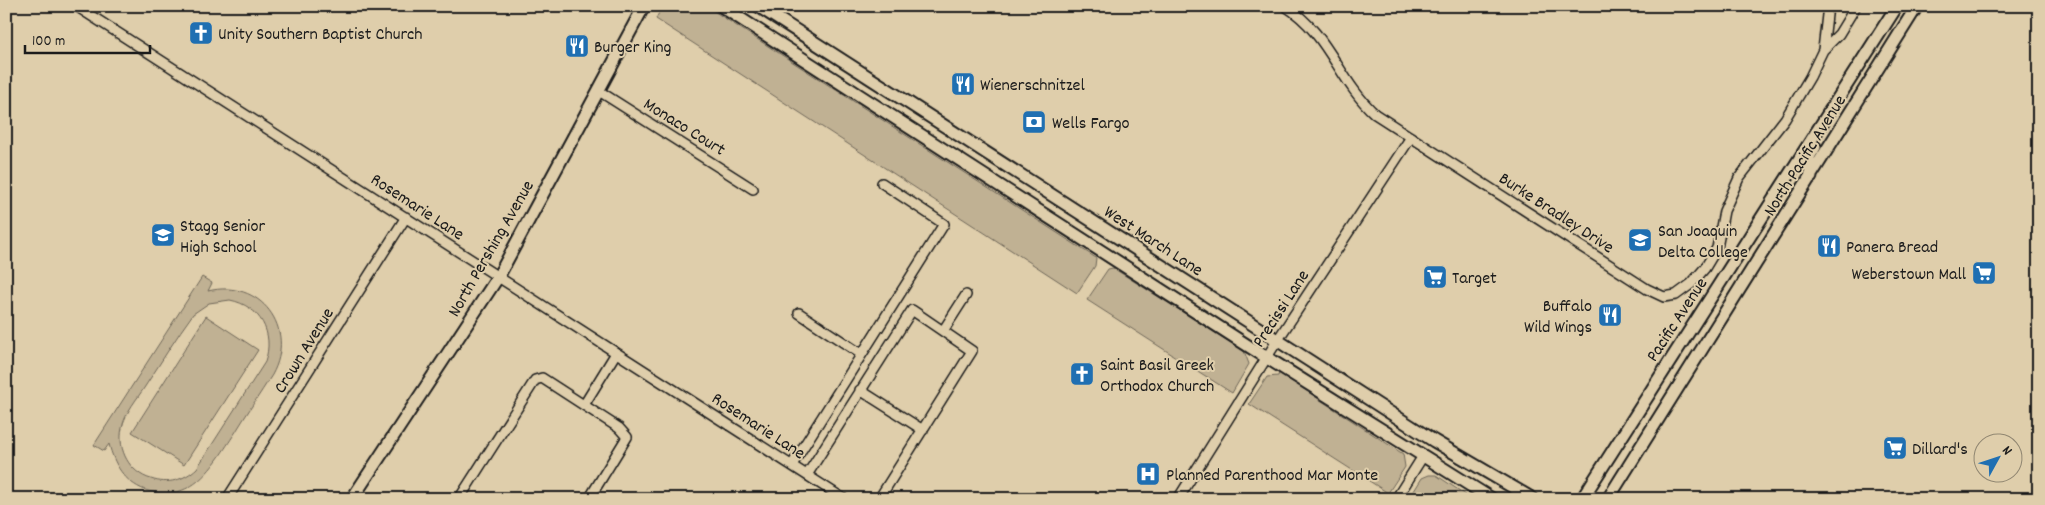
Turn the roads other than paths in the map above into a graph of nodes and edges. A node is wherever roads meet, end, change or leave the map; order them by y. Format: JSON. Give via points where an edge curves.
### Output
{"nodes":[{"id":1,"x":76,"y":6,"type":"edge"},
{"id":2,"x":644,"y":6,"type":"edge"},
{"id":3,"x":721,"y":6,"type":"edge"},
{"id":4,"x":758,"y":6,"type":"edge"},
{"id":5,"x":1285,"y":6,"type":"edge"},
{"id":6,"x":1828,"y":6,"type":"edge"},
{"id":7,"x":1856,"y":6,"type":"edge"},
{"id":8,"x":1897,"y":6,"type":"edge"},
{"id":9,"x":1917,"y":6,"type":"edge"},
{"id":10,"x":1823,"y":50,"type":"junction"},
{"id":11,"x":599,"y":91,"type":"junction"},
{"id":12,"x":1840,"y":95,"type":"junction"},
{"id":13,"x":1410,"y":137,"type":"junction"},
{"id":14,"x":1811,"y":177,"type":"junction"},
{"id":15,"x":882,"y":183,"type":"dead end"},
{"id":16,"x":753,"y":189,"type":"dead end"},
{"id":17,"x":406,"y":217,"type":"junction"},
{"id":18,"x":498,"y":277,"type":"junction"},
{"id":19,"x":966,"y":295,"type":"dead end"},
{"id":20,"x":798,"y":313,"type":"dead end"},
{"id":21,"x":943,"y":331,"type":"junction"},
{"id":22,"x":1277,"y":342,"type":"junction"},
{"id":23,"x":616,"y":353,"type":"junction"},
{"id":24,"x":861,"y":354,"type":"junction"},
{"id":25,"x":1267,"y":357,"type":"junction"},
{"id":26,"x":860,"y":390,"type":"junction"},
{"id":27,"x":584,"y":405,"type":"junction"},
{"id":28,"x":923,"y":430,"type":"junction"},
{"id":29,"x":1423,"y":456,"type":"junction"},
{"id":30,"x":792,"y":465,"type":"junction"},
{"id":31,"x":807,"y":475,"type":"junction"},
{"id":32,"x":842,"y":498,"type":"edge"},
{"id":33,"x":879,"y":498,"type":"edge"},
{"id":34,"x":227,"y":499,"type":"edge"},
{"id":35,"x":352,"y":499,"type":"edge"},
{"id":36,"x":459,"y":499,"type":"edge"},
{"id":37,"x":589,"y":499,"type":"edge"},
{"id":38,"x":1178,"y":499,"type":"edge"},
{"id":39,"x":1396,"y":499,"type":"edge"},
{"id":40,"x":1492,"y":499,"type":"edge"},
{"id":41,"x":1533,"y":499,"type":"edge"},
{"id":42,"x":1582,"y":499,"type":"edge"},
{"id":43,"x":1608,"y":499,"type":"edge"}],
"edges":[{"from":1,"to":17,"type":"street","name":"Rosemarie Lane"},
{"from":2,"to":11,"type":"main road","name":"North Pershing Avenue"},
{"from":3,"to":25,"type":"main road"},
{"from":4,"to":22,"type":"main road","name":"West March Lane"},
{"from":5,"to":13,"type":"street","name":"Burke Bradley Drive","via":[[1319,35],[1363,103]]},
{"from":6,"to":10,"type":"street","name":"Burke Bradley Drive"},
{"from":7,"to":10,"type":"street","name":"Burke Bradley Drive","via":[[1839,34]]},
{"from":8,"to":12,"type":"main road","name":"Pacific Avenue"},
{"from":9,"to":14,"type":"main road","name":"North Pacific Avenue"},
{"from":10,"to":13,"type":"street","name":"Burke Bradley Drive","via":[[1785,119],[1730,193],[1712,257],[1691,284],[1671,296],[1664,297],[1647,289]]},
{"from":11,"to":16,"type":"street","name":"Monaco Court"},
{"from":11,"to":18,"type":"main road","name":"North Pershing Avenue"},
{"from":12,"to":14,"type":"main road","via":[[1841,105],[1809,157]]},
{"from":12,"to":42,"type":"main road","name":"Pacific Avenue"},
{"from":13,"to":22,"type":"street","name":"Precissi Lane"},
{"from":14,"to":43,"type":"main road","name":"North Pacific Avenue"},
{"from":15,"to":24,"type":"street","via":[[944,224]]},
{"from":17,"to":18,"type":"street","name":"Rosemarie Lane"},
{"from":17,"to":34,"type":"street","name":"Crown Avenue"},
{"from":18,"to":23,"type":"street","name":"Rosemarie Lane"},
{"from":18,"to":35,"type":"main road","name":"North Pershing Avenue"},
{"from":19,"to":21,"type":"street"},
{"from":20,"to":24,"type":"street"},
{"from":21,"to":26,"type":"street","via":[[912,310]]},
{"from":21,"to":28,"type":"street","via":[[972,351]]},
{"from":22,"to":25,"type":"street","name":"Precissi Lane"},
{"from":22,"to":41,"type":"main road","name":"West March Lane"},
{"from":23,"to":27,"type":"street"},
{"from":23,"to":30,"type":"street","name":"Rosemarie Lane"},
{"from":24,"to":30,"type":"street"},
{"from":25,"to":29,"type":"main road"},
{"from":25,"to":38,"type":"street","name":"Precissi Lane"},
{"from":26,"to":28,"type":"street"},
{"from":26,"to":31,"type":"street"},
{"from":27,"to":36,"type":"street","via":[[542,378],[535,380]]},
{"from":27,"to":37,"type":"street","via":[[627,437]]},
{"from":28,"to":33,"type":"street"},
{"from":29,"to":39,"type":"street"},
{"from":29,"to":40,"type":"main road"},
{"from":30,"to":31,"type":"street","name":"Rosemarie Lane"},
{"from":31,"to":32,"type":"street","name":"Rosemarie Lane"}]}
